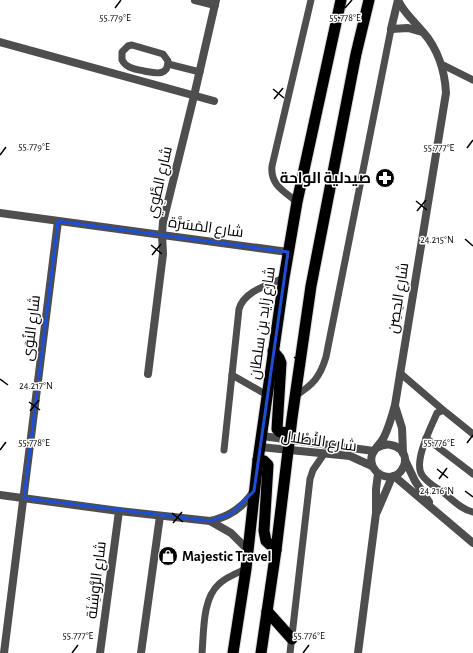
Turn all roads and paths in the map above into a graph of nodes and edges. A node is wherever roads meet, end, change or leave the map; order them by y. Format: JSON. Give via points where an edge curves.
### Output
{"nodes":[{"id":1,"x":195,"y":0,"type":"edge"},
{"id":2,"x":311,"y":0,"type":"edge"},
{"id":3,"x":341,"y":0,"type":"edge"},
{"id":4,"x":369,"y":0,"type":"edge"},
{"id":5,"x":398,"y":0,"type":"edge"},
{"id":6,"x":215,"y":3,"type":"edge"},
{"id":7,"x":390,"y":30,"type":"junction"},
{"id":8,"x":425,"y":34,"type":"junction"},
{"id":9,"x":0,"y":42,"type":"edge"},
{"id":10,"x":168,"y":64,"type":"junction"},
{"id":11,"x":441,"y":64,"type":"junction"},
{"id":12,"x":200,"y":72,"type":"junction"},
{"id":13,"x":473,"y":80,"type":"edge"},
{"id":14,"x":194,"y":96,"type":"junction"},
{"id":15,"x":214,"y":101,"type":"dead end"},
{"id":16,"x":297,"y":202,"type":"junction"},
{"id":17,"x":0,"y":213,"type":"edge"},
{"id":18,"x":58,"y":221,"type":"junction"},
{"id":19,"x":162,"y":234,"type":"junction"},
{"id":20,"x":288,"y":252,"type":"junction"},
{"id":21,"x":284,"y":278,"type":"junction"},
{"id":22,"x":273,"y":351,"type":"junction"},
{"id":23,"x":400,"y":373,"type":"junction"},
{"id":24,"x":148,"y":374,"type":"dead end"},
{"id":25,"x":232,"y":375,"type":"junction"},
{"id":26,"x":267,"y":395,"type":"junction"},
{"id":27,"x":295,"y":396,"type":"junction"},
{"id":28,"x":395,"y":405,"type":"junction"},
{"id":29,"x":443,"y":410,"type":"junction"},
{"id":30,"x":473,"y":434,"type":"edge"},
{"id":31,"x":426,"y":438,"type":"junction"},
{"id":32,"x":261,"y":441,"type":"junction"},
{"id":33,"x":289,"y":441,"type":"junction"},
{"id":34,"x":376,"y":449,"type":"junction"},
{"id":35,"x":224,"y":450,"type":"dead end"},
{"id":36,"x":324,"y":454,"type":"junction"},
{"id":37,"x":404,"y":457,"type":"junction"},
{"id":38,"x":258,"y":460,"type":"junction"},
{"id":39,"x":372,"y":466,"type":"junction"},
{"id":40,"x":378,"y":474,"type":"junction"},
{"id":41,"x":473,"y":474,"type":"edge"},
{"id":42,"x":393,"y":476,"type":"junction"},
{"id":43,"x":254,"y":491,"type":"junction"},
{"id":44,"x":0,"y":495,"type":"edge"},
{"id":45,"x":24,"y":498,"type":"junction"},
{"id":46,"x":434,"y":510,"type":"junction"},
{"id":47,"x":119,"y":511,"type":"junction"},
{"id":48,"x":473,"y":512,"type":"edge"},
{"id":49,"x":376,"y":513,"type":"junction"},
{"id":50,"x":160,"y":516,"type":"junction"},
{"id":51,"x":210,"y":521,"type":"junction"},
{"id":52,"x":473,"y":543,"type":"edge"},
{"id":53,"x":248,"y":550,"type":"junction"},
{"id":54,"x":276,"y":550,"type":"junction"},
{"id":55,"x":246,"y":569,"type":"junction"},
{"id":56,"x":267,"y":611,"type":"junction"},
{"id":57,"x":292,"y":639,"type":"junction"},
{"id":58,"x":4,"y":653,"type":"edge"},
{"id":59,"x":100,"y":653,"type":"edge"},
{"id":60,"x":141,"y":653,"type":"edge"},
{"id":61,"x":202,"y":653,"type":"edge"},
{"id":62,"x":233,"y":653,"type":"edge"},
{"id":63,"x":261,"y":653,"type":"edge"},
{"id":64,"x":290,"y":653,"type":"edge"},
{"id":65,"x":358,"y":653,"type":"edge"}],
"edges":[{"from":1,"to":6,"type":"street"},
{"from":2,"to":16,"type":"lane","via":[[272,166],[272,178],[276,184]]},
{"from":3,"to":16,"type":"highway","name":"شارع زايد بن سلطان"},
{"from":4,"to":27,"type":"highway","via":[[356,54],[311,286]]},
{"from":5,"to":7,"type":"street"},
{"from":5,"to":8,"type":"street","name":"شارع الحِصِن"},
{"from":6,"to":12,"type":"street","name":"شارع الطَّوِي"},
{"from":7,"to":8,"type":"street","via":[[408,28]]},
{"from":7,"to":27,"type":"lane","via":[[326,356],[319,376]]},
{"from":8,"to":11,"type":"street","name":"شارع الحِصِن"},
{"from":9,"to":14,"type":"street"},
{"from":10,"to":10,"type":"lane","via":[[166,57],[159,53],[132,45],[122,52],[122,60],[131,68],[157,74],[164,71]]},
{"from":10,"to":12,"type":"lane"},
{"from":11,"to":13,"type":"lane"},
{"from":11,"to":23,"type":"street","name":"شارع الحِصِن","via":[[446,94]]},
{"from":12,"to":14,"type":"street","name":"شارع الطَّوِي"},
{"from":14,"to":15,"type":"street"},
{"from":14,"to":19,"type":"street","name":"شارع الطَّوِي"},
{"from":16,"to":20,"type":"highway","name":"شارع زايد بن سلطان"},
{"from":17,"to":18,"type":"street","name":"شارع المَسَرَّة"},
{"from":18,"to":19,"type":"street","name":"شارع المَسَرَّة"},
{"from":18,"to":45,"type":"street","name":"شارع النُوَى"},
{"from":19,"to":20,"type":"street","name":"شارع المَسَرَّة"},
{"from":19,"to":24,"type":"street","name":"شارع الطَّوِي","via":[[163,254]]},
{"from":20,"to":21,"type":"highway","name":"شارع زايد بن سلطان"},
{"from":21,"to":22,"type":"highway","name":"شارع زايد بن سلطان"},
{"from":21,"to":25,"type":"lane","via":[[256,291],[241,302]]},
{"from":22,"to":26,"type":"highway","name":"شارع زايد بن سلطان"},
{"from":22,"to":33,"type":"highway","via":[[281,363],[277,429]]},
{"from":23,"to":28,"type":"street","name":"شارع الحِصِن"},
{"from":23,"to":29,"type":"lane"},
{"from":25,"to":26,"type":"lane"},
{"from":25,"to":35,"type":"lane"},
{"from":26,"to":32,"type":"highway","name":"شارع زايد بن سلطان"},
{"from":27,"to":33,"type":"highway"},
{"from":28,"to":34,"type":"street","name":"شارع الحِصِن","via":[[388,427]]},
{"from":28,"to":37,"type":"street","name":"شارع الحِصِن","via":[[402,428]]},
{"from":29,"to":30,"type":"lane"},
{"from":29,"to":31,"type":"lane","via":[[437,413]]},
{"from":31,"to":41,"type":"lane"},
{"from":31,"to":48,"type":"lane","via":[[419,466],[423,476],[465,509]]},
{"from":32,"to":33,"type":"street","name":"شارع الأَطْلال"},
{"from":32,"to":38,"type":"highway","name":"شارع زايد بن سلطان"},
{"from":33,"to":34,"type":"street","name":"شارع الأَطْلال"},
{"from":33,"to":36,"type":"street","name":"شارع الأَطْلال"},
{"from":33,"to":54,"type":"highway"},
{"from":34,"to":37,"type":"street","via":[[381,445],[391,444],[400,449]]},
{"from":34,"to":39,"type":"street","via":[[371,461]]},
{"from":36,"to":39,"type":"street","name":"شارع الأَطْلال","via":[[350,456]]},
{"from":36,"to":57,"type":"lane","via":[[310,479]]},
{"from":37,"to":42,"type":"street","via":[[402,470]]},
{"from":37,"to":46,"type":"street","via":[[415,481]]},
{"from":38,"to":43,"type":"highway","name":"شارع زايد بن سلطان"},
{"from":38,"to":54,"type":"highway","via":[[268,465],[264,531],[266,541]]},
{"from":39,"to":40,"type":"street"},
{"from":40,"to":42,"type":"street"},
{"from":40,"to":49,"type":"street"},
{"from":42,"to":46,"type":"street"},
{"from":42,"to":49,"type":"street"},
{"from":43,"to":51,"type":"street","via":[[248,500],[231,514]]},
{"from":43,"to":53,"type":"highway","name":"شارع زايد بن سلطان"},
{"from":44,"to":45,"type":"street"},
{"from":45,"to":47,"type":"street"},
{"from":45,"to":58,"type":"street","name":"شارع النُوَى"},
{"from":46,"to":52,"type":"street"},
{"from":47,"to":50,"type":"street"},
{"from":47,"to":59,"type":"street","name":"شارع الرُّوشِنَة"},
{"from":49,"to":65,"type":"street"},
{"from":50,"to":51,"type":"street"},
{"from":50,"to":60,"type":"street"},
{"from":51,"to":53,"type":"street","via":[[231,533]]},
{"from":53,"to":55,"type":"highway","name":"شارع زايد بن سلطان"},
{"from":54,"to":56,"type":"highway"},
{"from":55,"to":61,"type":"lane","via":[[226,579],[213,590],[206,608]]},
{"from":55,"to":62,"type":"highway","name":"شارع زايد بن سلطان"},
{"from":56,"to":57,"type":"highway"},
{"from":56,"to":63,"type":"highway"},
{"from":57,"to":64,"type":"lane"}]}
